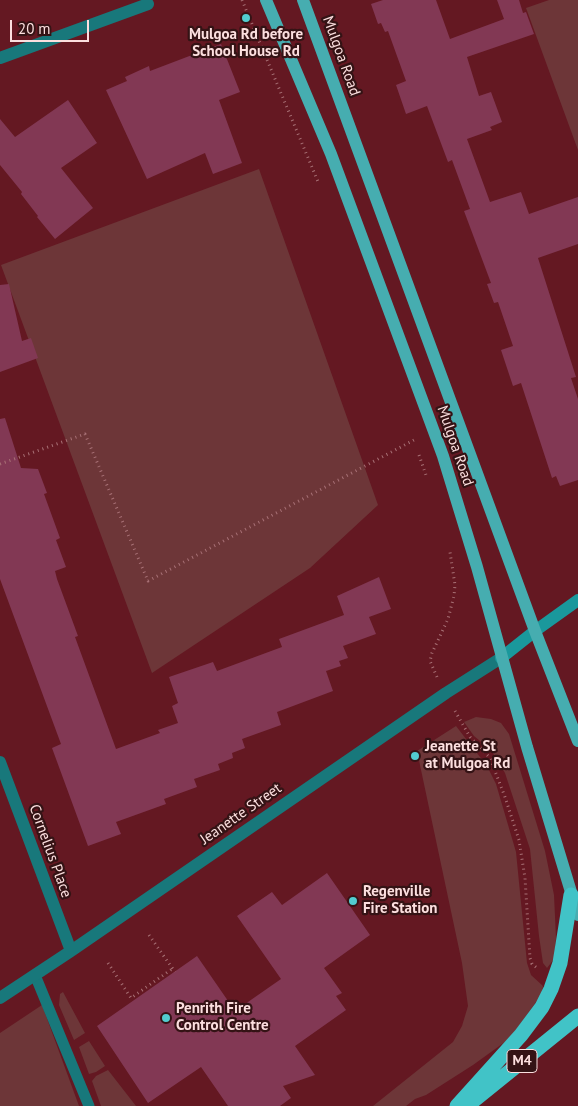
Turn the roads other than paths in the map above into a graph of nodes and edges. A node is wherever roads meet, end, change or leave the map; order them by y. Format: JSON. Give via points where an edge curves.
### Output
{"nodes":[{"id":1,"x":266,"y":0,"type":"edge"},
{"id":2,"x":303,"y":0,"type":"edge"},
{"id":3,"x":148,"y":4,"type":"dead end"},
{"id":4,"x":0,"y":58,"type":"edge"},
{"id":5,"x":578,"y":600,"type":"edge"},
{"id":6,"x":535,"y":631,"type":"junction"},
{"id":7,"x":502,"y":658,"type":"junction"},
{"id":8,"x":578,"y":742,"type":"edge"},
{"id":9,"x":0,"y":762,"type":"edge"},
{"id":10,"x":571,"y":895,"type":"junction"},
{"id":11,"x":578,"y":915,"type":"edge"},
{"id":12,"x":71,"y":951,"type":"junction"},
{"id":13,"x":35,"y":975,"type":"junction"},
{"id":14,"x":0,"y":998,"type":"edge"},
{"id":15,"x":578,"y":1016,"type":"edge"},
{"id":16,"x":89,"y":1106,"type":"edge"},
{"id":17,"x":457,"y":1106,"type":"edge"},
{"id":18,"x":467,"y":1106,"type":"edge"}],
"edges":[{"from":1,"to":7,"type":"main road","name":"Mulgoa Road","via":[[331,154],[443,456]]},
{"from":2,"to":6,"type":"main road","name":"Mulgoa Road"},
{"from":3,"to":4,"type":"street"},
{"from":5,"to":6,"type":"street"},
{"from":6,"to":7,"type":"street"},
{"from":6,"to":8,"type":"main road","name":"Mulgoa Road"},
{"from":7,"to":10,"type":"main road","name":"Mulgoa Road"},
{"from":7,"to":12,"type":"street","name":"Jeanette Street","via":[[446,693]]},
{"from":9,"to":12,"type":"street","name":"Cornelius Place"},
{"from":10,"to":11,"type":"main road","name":"Mulgoa Road"},
{"from":10,"to":17,"type":"highway","via":[[560,962],[551,989],[521,1035]]},
{"from":12,"to":13,"type":"street","name":"Jeanette Street"},
{"from":13,"to":14,"type":"street","name":"Jeanette Street"},
{"from":13,"to":16,"type":"lane"},
{"from":15,"to":18,"type":"highway","number":"M4"}]}
